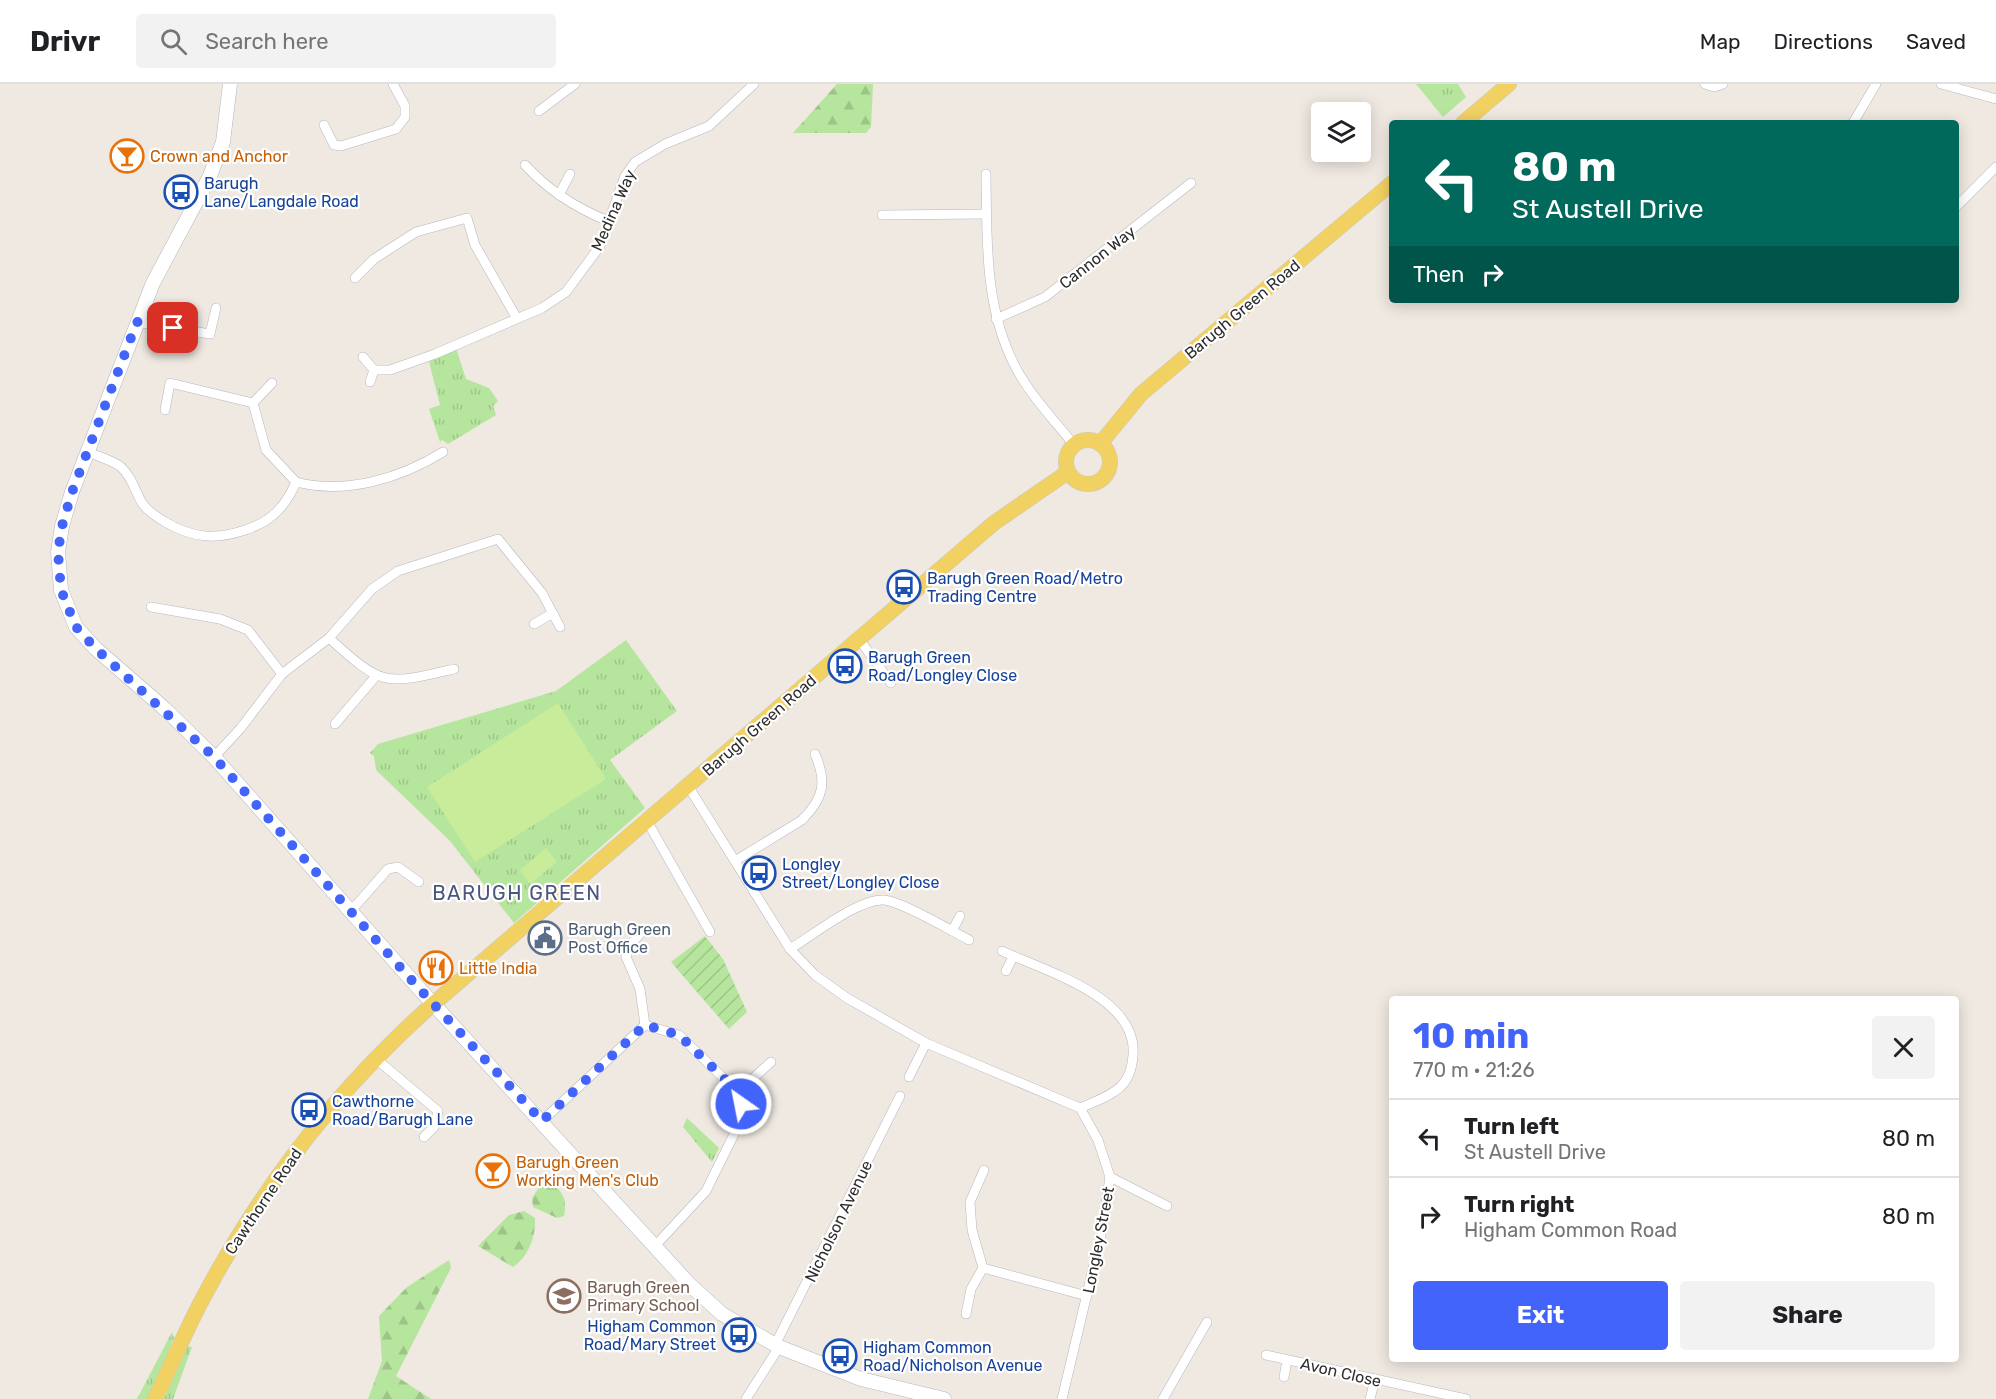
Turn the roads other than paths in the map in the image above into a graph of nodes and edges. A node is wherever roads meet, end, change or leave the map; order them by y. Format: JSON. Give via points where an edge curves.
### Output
{"nodes":[{"id":1,"x":230,"y":84,"type":"edge"},
{"id":2,"x":393,"y":84,"type":"edge"},
{"id":3,"x":575,"y":84,"type":"edge"},
{"id":4,"x":754,"y":84,"type":"edge"},
{"id":5,"x":1509,"y":84,"type":"edge"},
{"id":6,"x":1705,"y":84,"type":"edge"},
{"id":7,"x":1723,"y":84,"type":"edge"},
{"id":8,"x":1876,"y":84,"type":"edge"},
{"id":9,"x":1941,"y":84,"type":"edge"},
{"id":10,"x":1996,"y":99,"type":"edge"},
{"id":11,"x":539,"y":111,"type":"dead end"},
{"id":12,"x":1467,"y":120,"type":"edge"},
{"id":13,"x":1855,"y":120,"type":"edge"},
{"id":14,"x":324,"y":124,"type":"dead end"},
{"id":15,"x":525,"y":165,"type":"dead end"},
{"id":16,"x":1996,"y":167,"type":"edge"},
{"id":17,"x":570,"y":174,"type":"dead end"},
{"id":18,"x":986,"y":174,"type":"dead end"},
{"id":19,"x":1191,"y":183,"type":"dead end"},
{"id":20,"x":1389,"y":186,"type":"edge"},
{"id":21,"x":559,"y":195,"type":"junction"},
{"id":22,"x":1959,"y":204,"type":"edge"},
{"id":23,"x":986,"y":214,"type":"junction"},
{"id":24,"x":882,"y":215,"type":"dead end"},
{"id":25,"x":608,"y":221,"type":"junction"},
{"id":26,"x":355,"y":278,"type":"dead end"},
{"id":27,"x":216,"y":308,"type":"dead end"},
{"id":28,"x":516,"y":317,"type":"junction"},
{"id":29,"x":996,"y":319,"type":"junction"},
{"id":30,"x":137,"y":322,"type":"junction"},
{"id":31,"x":363,"y":357,"type":"dead end"},
{"id":32,"x":374,"y":370,"type":"junction"},
{"id":33,"x":159,"y":381,"type":"dead end"},
{"id":34,"x":370,"y":382,"type":"dead end"},
{"id":35,"x":170,"y":383,"type":"junction"},
{"id":36,"x":272,"y":383,"type":"dead end"},
{"id":37,"x":253,"y":403,"type":"junction"},
{"id":38,"x":165,"y":410,"type":"dead end"},
{"id":39,"x":1100,"y":444,"type":"junction"},
{"id":40,"x":1074,"y":445,"type":"junction"},
{"id":41,"x":88,"y":452,"type":"junction"},
{"id":42,"x":444,"y":452,"type":"dead end"},
{"id":43,"x":1068,"y":472,"type":"junction"},
{"id":44,"x":297,"y":482,"type":"junction"},
{"id":45,"x":151,"y":607,"type":"dead end"},
{"id":46,"x":553,"y":613,"type":"junction"},
{"id":47,"x":534,"y":624,"type":"dead end"},
{"id":48,"x":560,"y":627,"type":"dead end"},
{"id":49,"x":329,"y":638,"type":"junction"},
{"id":50,"x":859,"y":639,"type":"junction"},
{"id":51,"x":454,"y":669,"type":"dead end"},
{"id":52,"x":282,"y":674,"type":"junction"},
{"id":53,"x":376,"y":676,"type":"junction"},
{"id":54,"x":891,"y":683,"type":"dead end"},
{"id":55,"x":334,"y":724,"type":"dead end"},
{"id":56,"x":815,"y":754,"type":"dead end"},
{"id":57,"x":214,"y":757,"type":"junction"},
{"id":58,"x":688,"y":786,"type":"junction"},
{"id":59,"x":647,"y":821,"type":"junction"},
{"id":60,"x":735,"y":861,"type":"junction"},
{"id":61,"x":419,"y":882,"type":"dead end"},
{"id":62,"x":350,"y":912,"type":"junction"},
{"id":63,"x":960,"y":916,"type":"dead end"},
{"id":64,"x":710,"y":932,"type":"dead end"},
{"id":65,"x":952,"y":932,"type":"junction"},
{"id":66,"x":640,"y":934,"type":"dead end"},
{"id":67,"x":969,"y":940,"type":"dead end"},
{"id":68,"x":790,"y":949,"type":"junction"},
{"id":69,"x":1002,"y":951,"type":"dead end"},
{"id":70,"x":1013,"y":957,"type":"junction"},
{"id":71,"x":1006,"y":971,"type":"dead end"},
{"id":72,"x":433,"y":1004,"type":"junction"},
{"id":73,"x":645,"y":1025,"type":"junction"},
{"id":74,"x":926,"y":1043,"type":"junction"},
{"id":75,"x":375,"y":1058,"type":"junction"},
{"id":76,"x":771,"y":1062,"type":"dead end"},
{"id":77,"x":909,"y":1077,"type":"dead end"},
{"id":78,"x":738,"y":1092,"type":"junction"},
{"id":79,"x":900,"y":1096,"type":"dead end"},
{"id":80,"x":1080,"y":1108,"type":"junction"},
{"id":81,"x":542,"y":1121,"type":"junction"},
{"id":82,"x":424,"y":1137,"type":"dead end"},
{"id":83,"x":984,"y":1170,"type":"dead end"},
{"id":84,"x":1110,"y":1177,"type":"junction"},
{"id":85,"x":1167,"y":1206,"type":"dead end"},
{"id":86,"x":655,"y":1246,"type":"junction"},
{"id":87,"x":983,"y":1268,"type":"junction"},
{"id":88,"x":1087,"y":1296,"type":"junction"},
{"id":89,"x":966,"y":1314,"type":"dead end"},
{"id":90,"x":1207,"y":1322,"type":"dead end"},
{"id":91,"x":777,"y":1346,"type":"junction"},
{"id":92,"x":1266,"y":1355,"type":"dead end"},
{"id":93,"x":1287,"y":1360,"type":"junction"},
{"id":94,"x":1284,"y":1377,"type":"dead end"},
{"id":95,"x":1375,"y":1379,"type":"junction"},
{"id":96,"x":155,"y":1399,"type":"edge"},
{"id":97,"x":746,"y":1399,"type":"edge"},
{"id":98,"x":942,"y":1399,"type":"edge"},
{"id":99,"x":1062,"y":1399,"type":"edge"},
{"id":100,"x":1163,"y":1399,"type":"edge"},
{"id":101,"x":1370,"y":1399,"type":"edge"},
{"id":102,"x":1466,"y":1399,"type":"edge"}],
"edges":[{"from":1,"to":30,"type":"main road","via":[[223,142],[210,176],[153,283]]},
{"from":2,"to":14,"type":"street","via":[[405,106],[405,117],[396,129],[341,146],[330,140]]},
{"from":3,"to":11,"type":"street"},
{"from":4,"to":25,"type":"street","name":"Medina Way","via":[[709,126],[665,144],[635,162],[625,176]]},
{"from":5,"to":12,"type":"main road"},
{"from":6,"to":7,"type":"street"},
{"from":8,"to":13,"type":"street"},
{"from":9,"to":10,"type":"street"},
{"from":15,"to":21,"type":"street"},
{"from":16,"to":22,"type":"street"},
{"from":17,"to":21,"type":"street"},
{"from":18,"to":23,"type":"street"},
{"from":19,"to":29,"type":"street","name":"Cannon Way","via":[[1045,297]]},
{"from":20,"to":39,"type":"main road","name":"Barugh Green Road","via":[[1141,393]]},
{"from":21,"to":25,"type":"street","via":[[576,208]]},
{"from":23,"to":24,"type":"street"},
{"from":23,"to":29,"type":"street"},
{"from":25,"to":28,"type":"street","name":"Medina Way","via":[[600,246],[566,292],[542,308]]},
{"from":26,"to":28,"type":"street","via":[[375,259],[416,232],[467,218],[475,245]]},
{"from":27,"to":30,"type":"street","via":[[210,333]]},
{"from":28,"to":32,"type":"street","name":"Medina Way","via":[[427,357],[390,370]]},
{"from":29,"to":40,"type":"street","via":[[1016,368]]},
{"from":30,"to":41,"type":"main road"},
{"from":31,"to":32,"type":"street"},
{"from":32,"to":34,"type":"street"},
{"from":33,"to":35,"type":"street"},
{"from":35,"to":37,"type":"street"},
{"from":35,"to":38,"type":"street"},
{"from":36,"to":37,"type":"street"},
{"from":37,"to":44,"type":"street","via":[[266,450]]},
{"from":39,"to":40,"type":"main road","via":[[1089,440]]},
{"from":39,"to":43,"type":"main road","via":[[1109,461],[1100,479],[1083,483]]},
{"from":40,"to":43,"type":"main road","via":[[1066,459]]},
{"from":41,"to":44,"type":"street","via":[[122,468],[143,505],[154,516],[180,531],[202,537],[227,537],[278,513]]},
{"from":41,"to":57,"type":"main road","via":[[61,535],[59,562],[66,606],[76,627],[95,648]]},
{"from":42,"to":44,"type":"street","via":[[400,473],[341,488]]},
{"from":43,"to":50,"type":"main road","name":"Barugh Green Road","via":[[994,523]]},
{"from":45,"to":52,"type":"street","via":[[220,619],[248,630]]},
{"from":46,"to":47,"type":"street"},
{"from":46,"to":48,"type":"street"},
{"from":46,"to":49,"type":"street","via":[[542,593],[498,539],[398,571],[372,589]]},
{"from":49,"to":52,"type":"street"},
{"from":49,"to":53,"type":"street"},
{"from":50,"to":54,"type":"street"},
{"from":50,"to":58,"type":"main road","name":"Barugh Green Road"},
{"from":51,"to":53,"type":"street","via":[[411,679]]},
{"from":52,"to":57,"type":"street"},
{"from":53,"to":55,"type":"street"},
{"from":56,"to":60,"type":"street","via":[[823,782],[809,812]]},
{"from":57,"to":62,"type":"main road"},
{"from":58,"to":59,"type":"main road","name":"Barugh Green Road"},
{"from":58,"to":60,"type":"street"},
{"from":59,"to":64,"type":"street"},
{"from":59,"to":72,"type":"main road","name":"Barugh Green Road"},
{"from":60,"to":68,"type":"street"},
{"from":61,"to":62,"type":"street","via":[[398,867],[388,869]]},
{"from":62,"to":72,"type":"main road"},
{"from":63,"to":65,"type":"street"},
{"from":65,"to":67,"type":"street"},
{"from":65,"to":68,"type":"street","via":[[894,903],[877,900],[858,907]]},
{"from":66,"to":73,"type":"street","via":[[626,957],[640,989]]},
{"from":68,"to":74,"type":"street","via":[[814,975],[847,998]]},
{"from":69,"to":70,"type":"street"},
{"from":70,"to":71,"type":"street"},
{"from":70,"to":80,"type":"street","via":[[1102,997],[1130,1028],[1134,1045],[1127,1082],[1116,1092]]},
{"from":72,"to":75,"type":"main road","name":"Cawthorne Road"},
{"from":72,"to":81,"type":"main road"},
{"from":73,"to":78,"type":"street","via":[[679,1035]]},
{"from":73,"to":81,"type":"street"},
{"from":74,"to":77,"type":"street"},
{"from":74,"to":80,"type":"street"},
{"from":75,"to":82,"type":"street","via":[[438,1111],[434,1127]]},
{"from":75,"to":96,"type":"main road","name":"Cawthorne Road","via":[[319,1120],[237,1237],[201,1301]]},
{"from":76,"to":78,"type":"street"},
{"from":78,"to":86,"type":"street","via":[[741,1120],[706,1191]]},
{"from":79,"to":91,"type":"street","name":"Nicholson Avenue"},
{"from":80,"to":84,"type":"street","name":"Longley Street","via":[[1098,1140]]},
{"from":81,"to":86,"type":"main road"},
{"from":83,"to":87,"type":"street","via":[[970,1202],[972,1230]]},
{"from":84,"to":85,"type":"street"},
{"from":84,"to":88,"type":"street","name":"Longley Street"},
{"from":86,"to":91,"type":"main road","via":[[722,1314]]},
{"from":87,"to":88,"type":"street"},
{"from":87,"to":89,"type":"street","via":[[971,1288]]},
{"from":88,"to":99,"type":"street","name":"Longley Street"},
{"from":90,"to":100,"type":"street"},
{"from":91,"to":97,"type":"street","name":"Nicholson Avenue"},
{"from":91,"to":98,"type":"main road","via":[[861,1379]]},
{"from":92,"to":93,"type":"street","name":"Avon Close"},
{"from":93,"to":94,"type":"street","name":"Avon Close"},
{"from":93,"to":95,"type":"street","name":"Avon Close"},
{"from":95,"to":101,"type":"street"},
{"from":95,"to":102,"type":"street","name":"Avon Close"}]}
